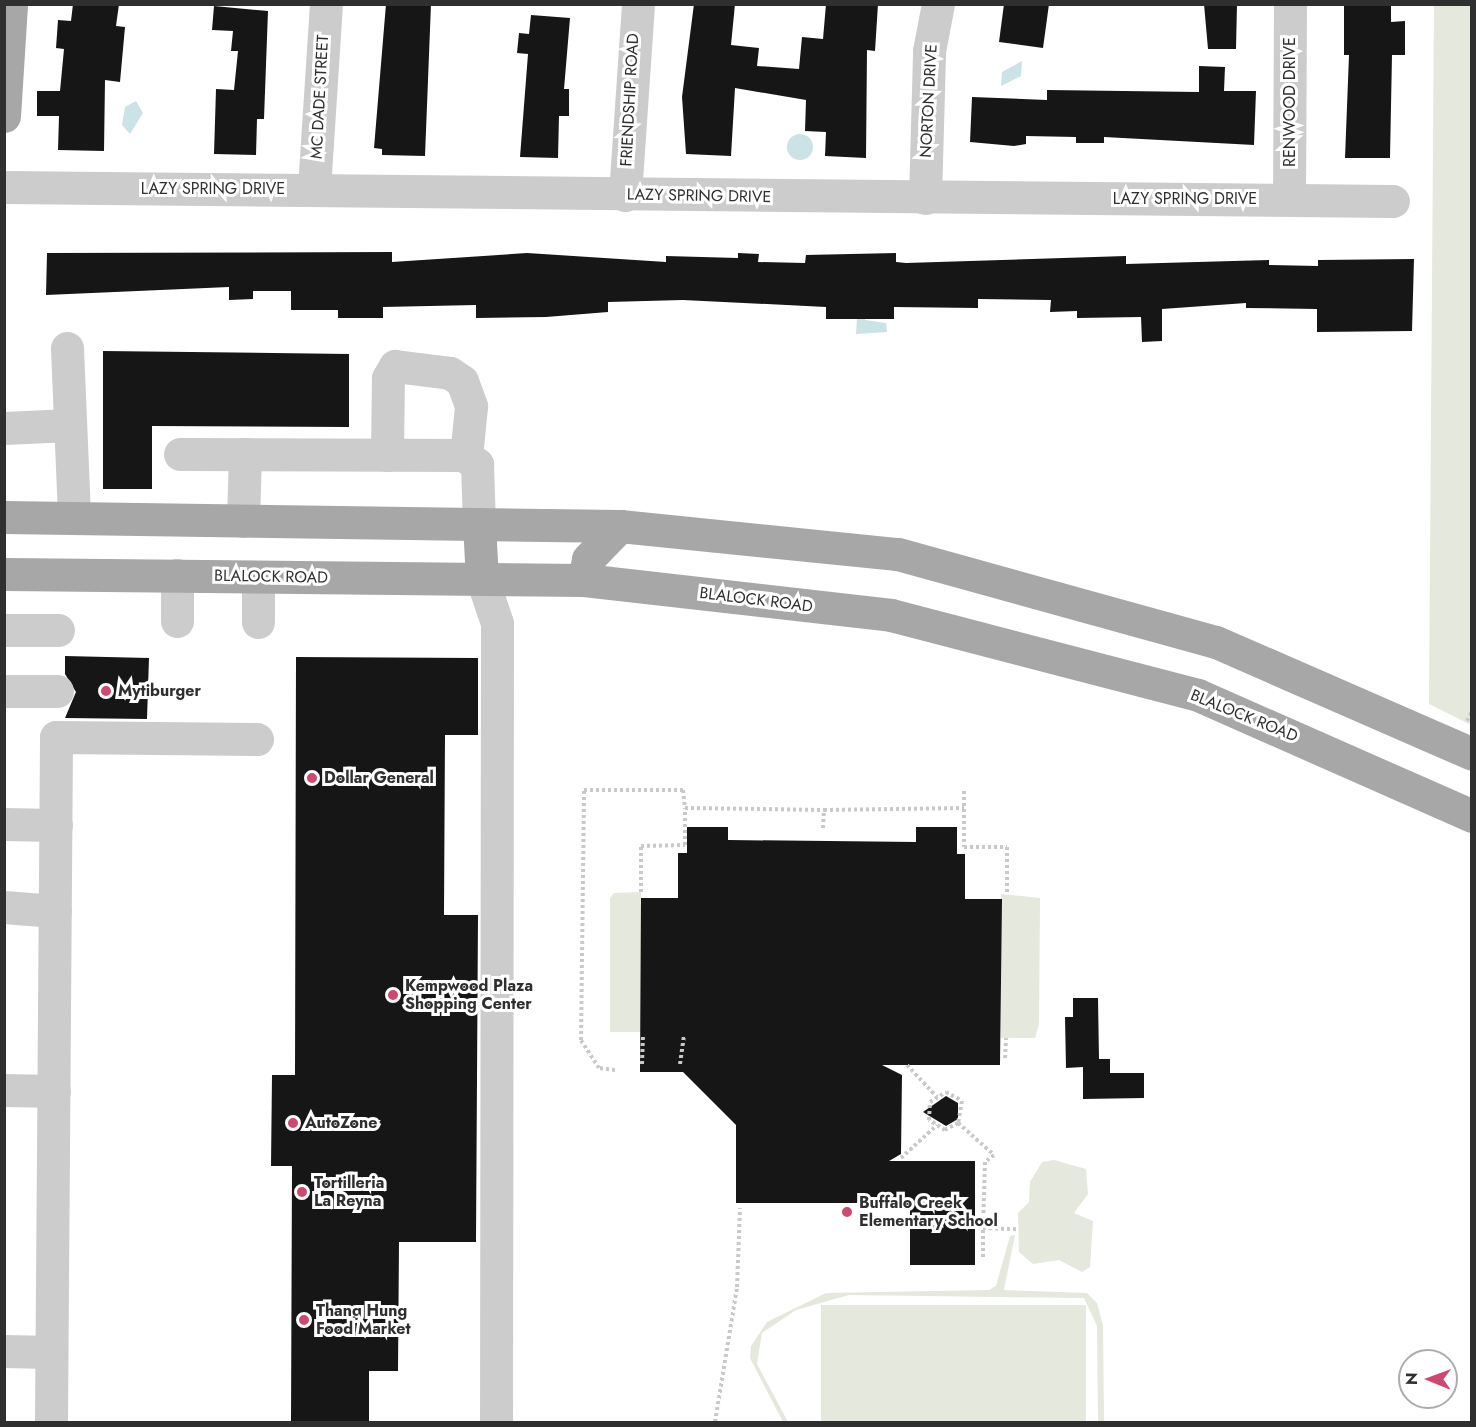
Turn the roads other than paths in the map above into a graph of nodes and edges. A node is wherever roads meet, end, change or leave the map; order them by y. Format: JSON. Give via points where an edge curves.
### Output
{"nodes":[{"id":1,"x":11,"y":4,"type":"edge"},
{"id":2,"x":326,"y":4,"type":"edge"},
{"id":3,"x":638,"y":4,"type":"edge"},
{"id":4,"x":938,"y":4,"type":"edge"},
{"id":5,"x":1290,"y":4,"type":"edge"},
{"id":6,"x":4,"y":116,"type":"edge"},
{"id":7,"x":4,"y":187,"type":"edge"},
{"id":8,"x":314,"y":189,"type":"junction"},
{"id":9,"x":625,"y":195,"type":"junction"},
{"id":10,"x":925,"y":198,"type":"junction"},
{"id":11,"x":1289,"y":199,"type":"junction"},
{"id":12,"x":1393,"y":201,"type":"dead end"},
{"id":13,"x":67,"y":348,"type":"dead end"},
{"id":14,"x":70,"y":425,"type":"junction"},
{"id":15,"x":4,"y":428,"type":"edge"},
{"id":16,"x":180,"y":454,"type":"dead end"},
{"id":17,"x":245,"y":454,"type":"junction"},
{"id":18,"x":387,"y":455,"type":"junction"},
{"id":19,"x":466,"y":457,"type":"junction"},
{"id":20,"x":4,"y":517,"type":"edge"},
{"id":21,"x":74,"y":518,"type":"junction"},
{"id":22,"x":243,"y":521,"type":"junction"},
{"id":23,"x":479,"y":524,"type":"junction"},
{"id":24,"x":621,"y":526,"type":"junction"},
{"id":25,"x":4,"y":574,"type":"edge"},
{"id":26,"x":177,"y":575,"type":"junction"},
{"id":27,"x":258,"y":577,"type":"junction"},
{"id":28,"x":482,"y":579,"type":"junction"},
{"id":29,"x":584,"y":580,"type":"junction"},
{"id":30,"x":177,"y":621,"type":"dead end"},
{"id":31,"x":258,"y":622,"type":"dead end"},
{"id":32,"x":4,"y":630,"type":"edge"},
{"id":33,"x":58,"y":630,"type":"dead end"},
{"id":34,"x":57,"y":691,"type":"dead end"},
{"id":35,"x":4,"y":692,"type":"edge"},
{"id":36,"x":257,"y":739,"type":"dead end"},
{"id":37,"x":1472,"y":754,"type":"edge"},
{"id":38,"x":1472,"y":816,"type":"edge"},
{"id":39,"x":4,"y":824,"type":"edge"},
{"id":40,"x":56,"y":825,"type":"junction"},
{"id":41,"x":4,"y":907,"type":"edge"},
{"id":42,"x":55,"y":911,"type":"junction"},
{"id":43,"x":4,"y":1090,"type":"edge"},
{"id":44,"x":54,"y":1091,"type":"junction"},
{"id":45,"x":4,"y":1351,"type":"edge"},
{"id":46,"x":51,"y":1352,"type":"junction"},
{"id":47,"x":51,"y":1422,"type":"edge"},
{"id":48,"x":496,"y":1422,"type":"edge"}],
"edges":[{"from":1,"to":6,"type":"main road"},
{"from":2,"to":8,"type":"street","name":"MC DADE STREET"},
{"from":3,"to":9,"type":"street","name":"FRIENDSHIP ROAD"},
{"from":4,"to":10,"type":"street","name":"NORTON DRIVE","via":[[929,51]]},
{"from":5,"to":11,"type":"street","name":"RENWOOD DRIVE"},
{"from":7,"to":8,"type":"street","name":"LAZY SPRING DRIVE"},
{"from":8,"to":9,"type":"street","name":"LAZY SPRING DRIVE"},
{"from":9,"to":10,"type":"street","name":"LAZY SPRING DRIVE"},
{"from":10,"to":11,"type":"street","name":"LAZY SPRING DRIVE"},
{"from":11,"to":12,"type":"street","name":"LAZY SPRING DRIVE"},
{"from":13,"to":14,"type":"street"},
{"from":14,"to":15,"type":"street"},
{"from":14,"to":21,"type":"street"},
{"from":16,"to":17,"type":"street"},
{"from":17,"to":18,"type":"street"},
{"from":17,"to":22,"type":"street"},
{"from":18,"to":19,"type":"street"},
{"from":18,"to":19,"type":"street","via":[[388,378],[395,366],[450,373],[462,381],[471,406]]},
{"from":19,"to":23,"type":"street","via":[[477,464]]},
{"from":20,"to":21,"type":"main road"},
{"from":21,"to":22,"type":"main road"},
{"from":22,"to":23,"type":"main road"},
{"from":23,"to":24,"type":"main road"},
{"from":23,"to":28,"type":"main road"},
{"from":24,"to":29,"type":"main road","via":[[588,560]]},
{"from":24,"to":37,"type":"main road","via":[[898,554],[1216,642]]},
{"from":25,"to":26,"type":"main road","name":"BLALOCK ROAD"},
{"from":26,"to":27,"type":"main road","name":"BLALOCK ROAD"},
{"from":26,"to":30,"type":"street"},
{"from":27,"to":28,"type":"main road","name":"BLALOCK ROAD"},
{"from":27,"to":31,"type":"street"},
{"from":28,"to":29,"type":"main road","name":"BLALOCK ROAD"},
{"from":28,"to":48,"type":"street","via":[[497,623]]},
{"from":29,"to":38,"type":"main road","name":"BLALOCK ROAD","via":[[891,615],[1198,695]]},
{"from":32,"to":33,"type":"street"},
{"from":34,"to":35,"type":"street"},
{"from":36,"to":40,"type":"street","via":[[56,737]]},
{"from":39,"to":40,"type":"street"},
{"from":40,"to":42,"type":"street"},
{"from":41,"to":42,"type":"street"},
{"from":42,"to":44,"type":"street"},
{"from":43,"to":44,"type":"street"},
{"from":44,"to":46,"type":"street"},
{"from":45,"to":46,"type":"street"},
{"from":46,"to":47,"type":"street"}]}
